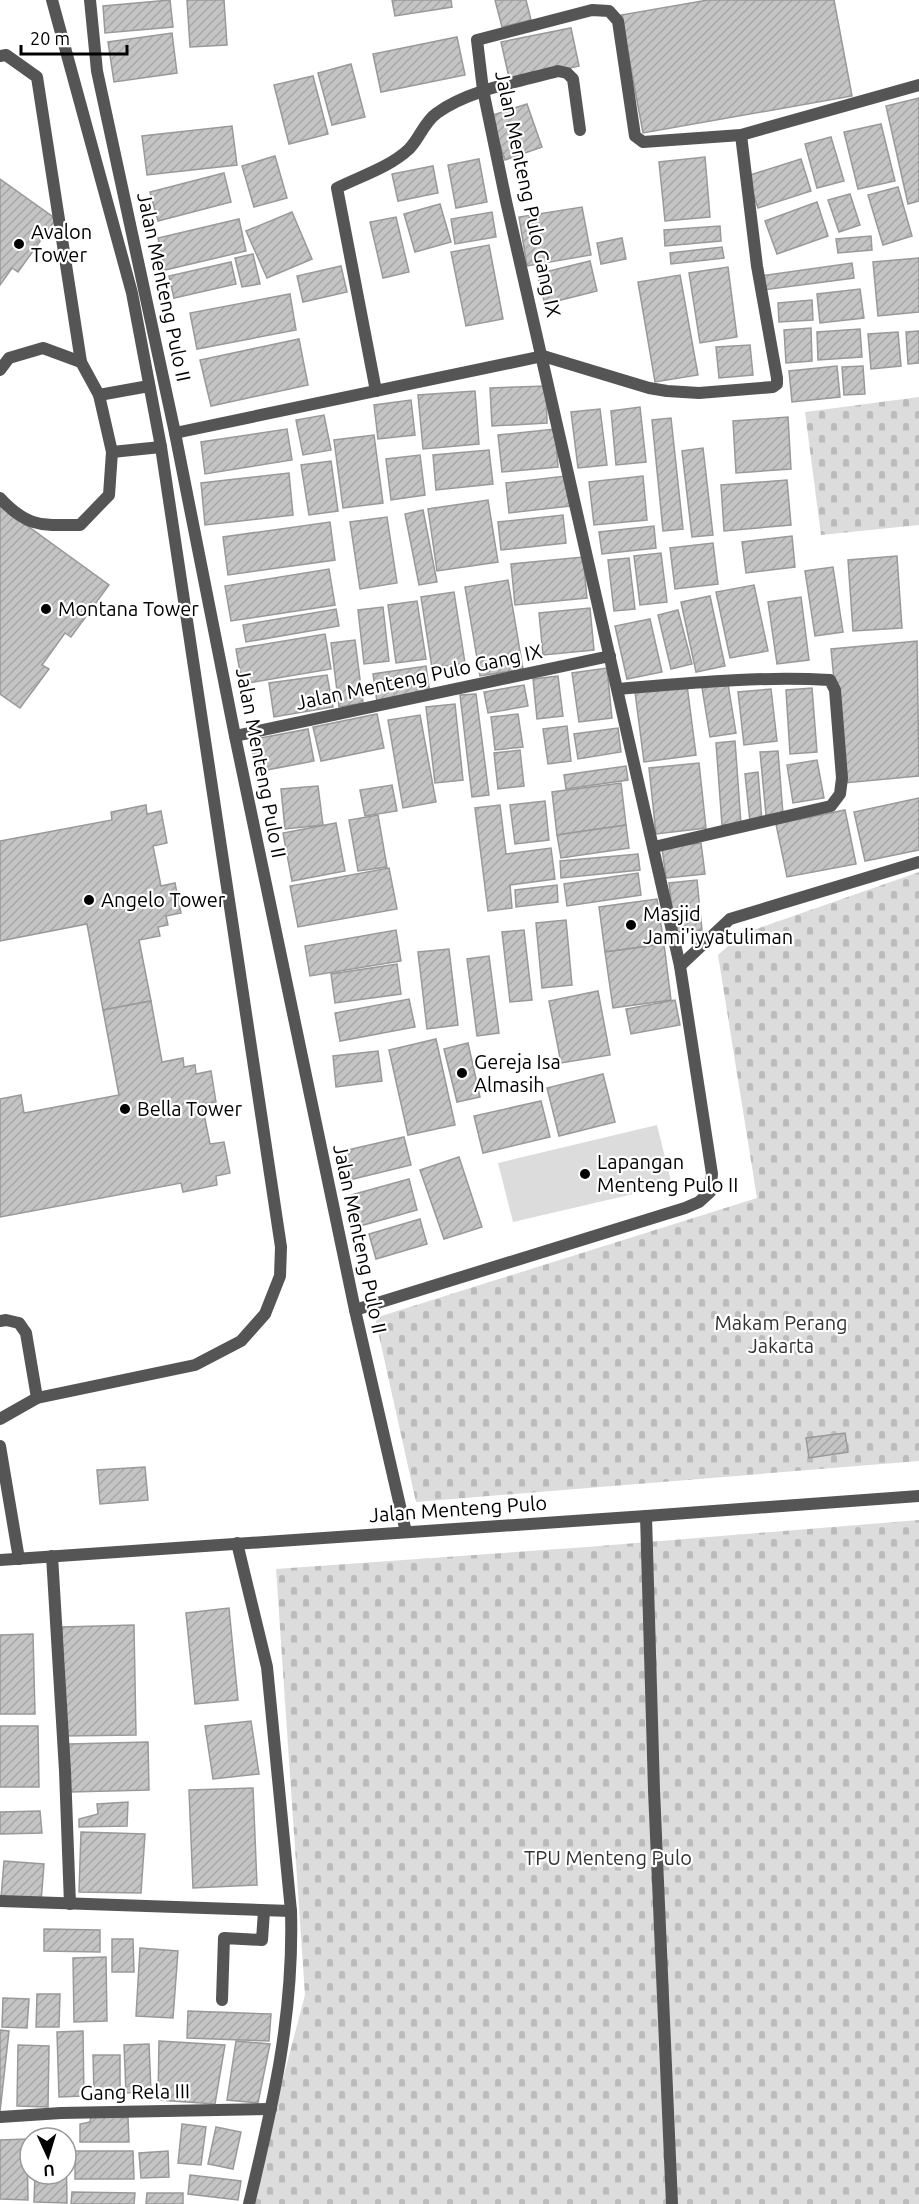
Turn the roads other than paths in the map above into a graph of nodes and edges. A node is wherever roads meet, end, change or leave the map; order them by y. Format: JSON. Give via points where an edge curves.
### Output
{"nodes":[{"id":1,"x":52,"y":0,"type":"edge"},
{"id":2,"x":90,"y":0,"type":"edge"},
{"id":3,"x":0,"y":56,"type":"edge"},
{"id":4,"x":919,"y":85,"type":"edge"},
{"id":5,"x":483,"y":90,"type":"junction"},
{"id":6,"x":580,"y":130,"type":"dead end"},
{"id":7,"x":741,"y":135,"type":"junction"},
{"id":8,"x":543,"y":356,"type":"junction"},
{"id":9,"x":81,"y":362,"type":"junction"},
{"id":10,"x":0,"y":369,"type":"edge"},
{"id":11,"x":149,"y":386,"type":"junction"},
{"id":12,"x":376,"y":391,"type":"junction"},
{"id":13,"x":99,"y":395,"type":"junction"},
{"id":14,"x":175,"y":433,"type":"junction"},
{"id":15,"x":161,"y":447,"type":"junction"},
{"id":16,"x":112,"y":453,"type":"junction"},
{"id":17,"x":0,"y":498,"type":"edge"},
{"id":18,"x":610,"y":656,"type":"junction"},
{"id":19,"x":618,"y":689,"type":"junction"},
{"id":20,"x":235,"y":736,"type":"junction"},
{"id":21,"x":654,"y":847,"type":"junction"},
{"id":22,"x":919,"y":862,"type":"edge"},
{"id":23,"x":680,"y":966,"type":"junction"},
{"id":24,"x":355,"y":1310,"type":"junction"},
{"id":25,"x":0,"y":1321,"type":"edge"},
{"id":26,"x":37,"y":1398,"type":"junction"},
{"id":27,"x":0,"y":1419,"type":"edge"},
{"id":28,"x":0,"y":1446,"type":"edge"},
{"id":29,"x":919,"y":1496,"type":"edge"},
{"id":30,"x":646,"y":1516,"type":"junction"},
{"id":31,"x":406,"y":1532,"type":"junction"},
{"id":32,"x":237,"y":1543,"type":"junction"},
{"id":33,"x":52,"y":1556,"type":"junction"},
{"id":34,"x":19,"y":1559,"type":"junction"},
{"id":35,"x":0,"y":1560,"type":"edge"},
{"id":36,"x":0,"y":1901,"type":"edge"},
{"id":37,"x":70,"y":1904,"type":"junction"},
{"id":38,"x":264,"y":1911,"type":"junction"},
{"id":39,"x":291,"y":1911,"type":"junction"},
{"id":40,"x":222,"y":2000,"type":"dead end"},
{"id":41,"x":271,"y":2109,"type":"junction"},
{"id":42,"x":0,"y":2117,"type":"edge"},
{"id":43,"x":249,"y":2204,"type":"edge"},
{"id":44,"x":672,"y":2204,"type":"edge"}],
"edges":[{"from":1,"to":11,"type":"street","via":[[132,293]]},
{"from":2,"to":14,"type":"street","name":"Jalan Menteng Pulo II","via":[[97,71]]},
{"from":3,"to":9,"type":"street","via":[[6,55],[37,77]]},
{"from":4,"to":7,"type":"street"},
{"from":5,"to":6,"type":"street","via":[[558,71],[567,73],[573,79]]},
{"from":5,"to":7,"type":"street","name":"Jalan Menteng Pulo Gang IX","via":[[477,39],[592,10],[609,11],[618,21],[635,136],[643,142]]},
{"from":5,"to":8,"type":"street","name":"Jalan Menteng Pulo Gang IX"},
{"from":5,"to":12,"type":"street","via":[[438,111],[398,159],[337,188]]},
{"from":7,"to":8,"type":"street","via":[[777,384],[699,393],[667,391]]},
{"from":8,"to":12,"type":"street"},
{"from":8,"to":18,"type":"street","name":"Jalan Menteng Pulo Gang IX"},
{"from":9,"to":10,"type":"street","via":[[43,348],[9,358]]},
{"from":9,"to":13,"type":"street"},
{"from":11,"to":13,"type":"street"},
{"from":11,"to":15,"type":"street"},
{"from":12,"to":14,"type":"street"},
{"from":13,"to":16,"type":"street"},
{"from":14,"to":20,"type":"street","name":"Jalan Menteng Pulo II"},
{"from":15,"to":16,"type":"street"},
{"from":15,"to":26,"type":"street","via":[[280,1247],[280,1276],[265,1314],[241,1341],[195,1365]]},
{"from":16,"to":17,"type":"street","via":[[109,495],[80,525],[38,525],[15,514]]},
{"from":18,"to":19,"type":"street","name":"Jalan Menteng Pulo Gang IX"},
{"from":18,"to":20,"type":"street","name":"Jalan Menteng Pulo Gang IX"},
{"from":19,"to":21,"type":"street","name":"Jalan Menteng Pulo Gang IX"},
{"from":19,"to":21,"type":"street","via":[[797,678],[830,680],[835,690],[842,778],[840,794],[831,806]]},
{"from":20,"to":24,"type":"street","name":"Jalan Menteng Pulo II"},
{"from":21,"to":23,"type":"street","name":"Jalan Menteng Pulo Gang IX"},
{"from":22,"to":23,"type":"street","via":[[730,920]]},
{"from":23,"to":24,"type":"street","name":"Jalan Menteng Pulo Gang IX","via":[[712,1174],[710,1192],[686,1208]]},
{"from":24,"to":31,"type":"street","name":"Jalan Menteng Pulo II"},
{"from":25,"to":26,"type":"street","via":[[19,1323],[26,1333]]},
{"from":26,"to":27,"type":"street"},
{"from":28,"to":34,"type":"street"},
{"from":29,"to":30,"type":"street","name":"Jalan Menteng Pulo"},
{"from":30,"to":31,"type":"street","name":"Jalan Menteng Pulo"},
{"from":30,"to":44,"type":"street"},
{"from":31,"to":32,"type":"street","name":"Jalan Menteng Pulo"},
{"from":32,"to":33,"type":"street","name":"Jalan Menteng Pulo"},
{"from":32,"to":39,"type":"street","via":[[267,1667]]},
{"from":33,"to":34,"type":"street","name":"Jalan Menteng Pulo"},
{"from":33,"to":37,"type":"street"},
{"from":34,"to":35,"type":"street","name":"Jalan Menteng Pulo"},
{"from":36,"to":37,"type":"street"},
{"from":37,"to":38,"type":"street"},
{"from":38,"to":39,"type":"street"},
{"from":38,"to":40,"type":"street","via":[[262,1940],[224,1938]]},
{"from":39,"to":41,"type":"street","via":[[291,1980]]},
{"from":41,"to":42,"type":"street","name":"Gang Rela III"},
{"from":41,"to":43,"type":"street"}]}
